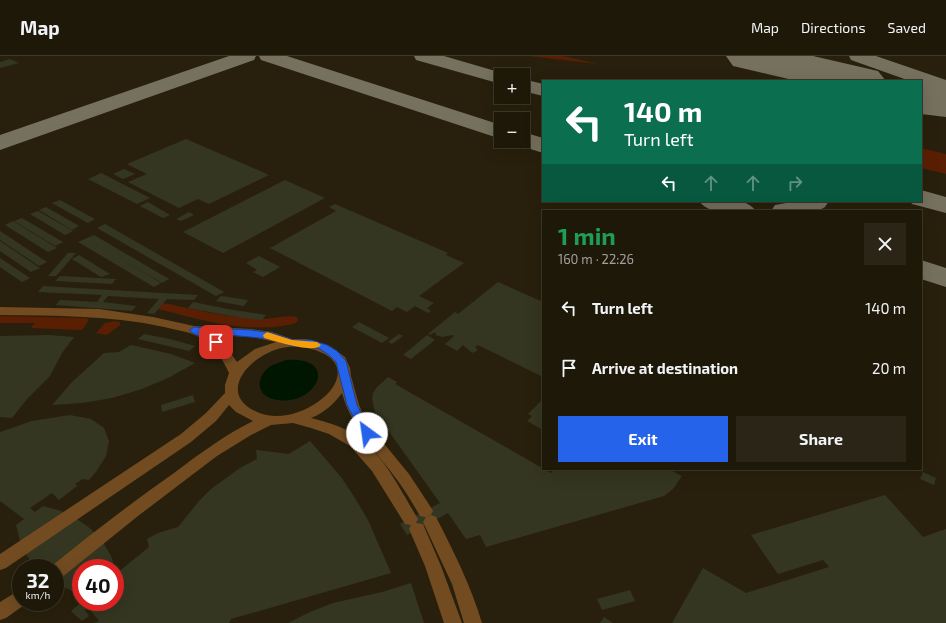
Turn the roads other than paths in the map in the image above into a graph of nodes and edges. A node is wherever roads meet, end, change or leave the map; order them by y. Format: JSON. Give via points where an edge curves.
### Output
{"nodes":[{"id":1,"x":0,"y":311,"type":"edge"},
{"id":2,"x":194,"y":330,"type":"junction"},
{"id":3,"x":292,"y":343,"type":"junction"},
{"id":4,"x":235,"y":372,"type":"junction"},
{"id":5,"x":344,"y":375,"type":"junction"},
{"id":6,"x":230,"y":394,"type":"junction"},
{"id":7,"x":294,"y":418,"type":"junction"},
{"id":8,"x":270,"y":420,"type":"junction"},
{"id":9,"x":421,"y":520,"type":"junction"},
{"id":10,"x":0,"y":563,"type":"edge"},
{"id":11,"x":64,"y":566,"type":"edge"},
{"id":12,"x":462,"y":590,"type":"junction"},
{"id":13,"x":444,"y":595,"type":"junction"},
{"id":14,"x":12,"y":603,"type":"edge"},
{"id":15,"x":0,"y":612,"type":"edge"},
{"id":16,"x":453,"y":623,"type":"edge"},
{"id":17,"x":473,"y":623,"type":"edge"}],
"edges":[{"from":1,"to":2,"type":"street","via":[[99,313],[153,320]]},
{"from":2,"to":3,"type":"street","via":[[251,333],[272,336]]},
{"from":2,"to":4,"type":"street","via":[[216,342],[231,361]]},
{"from":3,"to":4,"type":"street","via":[[259,352]]},
{"from":3,"to":5,"type":"street","via":[[324,347],[334,353],[341,361]]},
{"from":4,"to":6,"type":"street"},
{"from":5,"to":7,"type":"street","via":[[337,393],[329,401],[319,409]]},
{"from":5,"to":9,"type":"street","via":[[358,419],[404,478]]},
{"from":6,"to":8,"type":"street","via":[[241,410]]},
{"from":6,"to":10,"type":"street","via":[[211,417],[186,438]]},
{"from":7,"to":8,"type":"street"},
{"from":7,"to":9,"type":"street","via":[[340,433],[355,442]]},
{"from":8,"to":11,"type":"street","via":[[227,442],[134,509]]},
{"from":9,"to":12,"type":"street","via":[[450,560]]},
{"from":9,"to":13,"type":"street","via":[[433,566]]},
{"from":12,"to":13,"type":"street"},
{"from":12,"to":17,"type":"street"},
{"from":13,"to":16,"type":"street"},
{"from":14,"to":15,"type":"street"}]}
